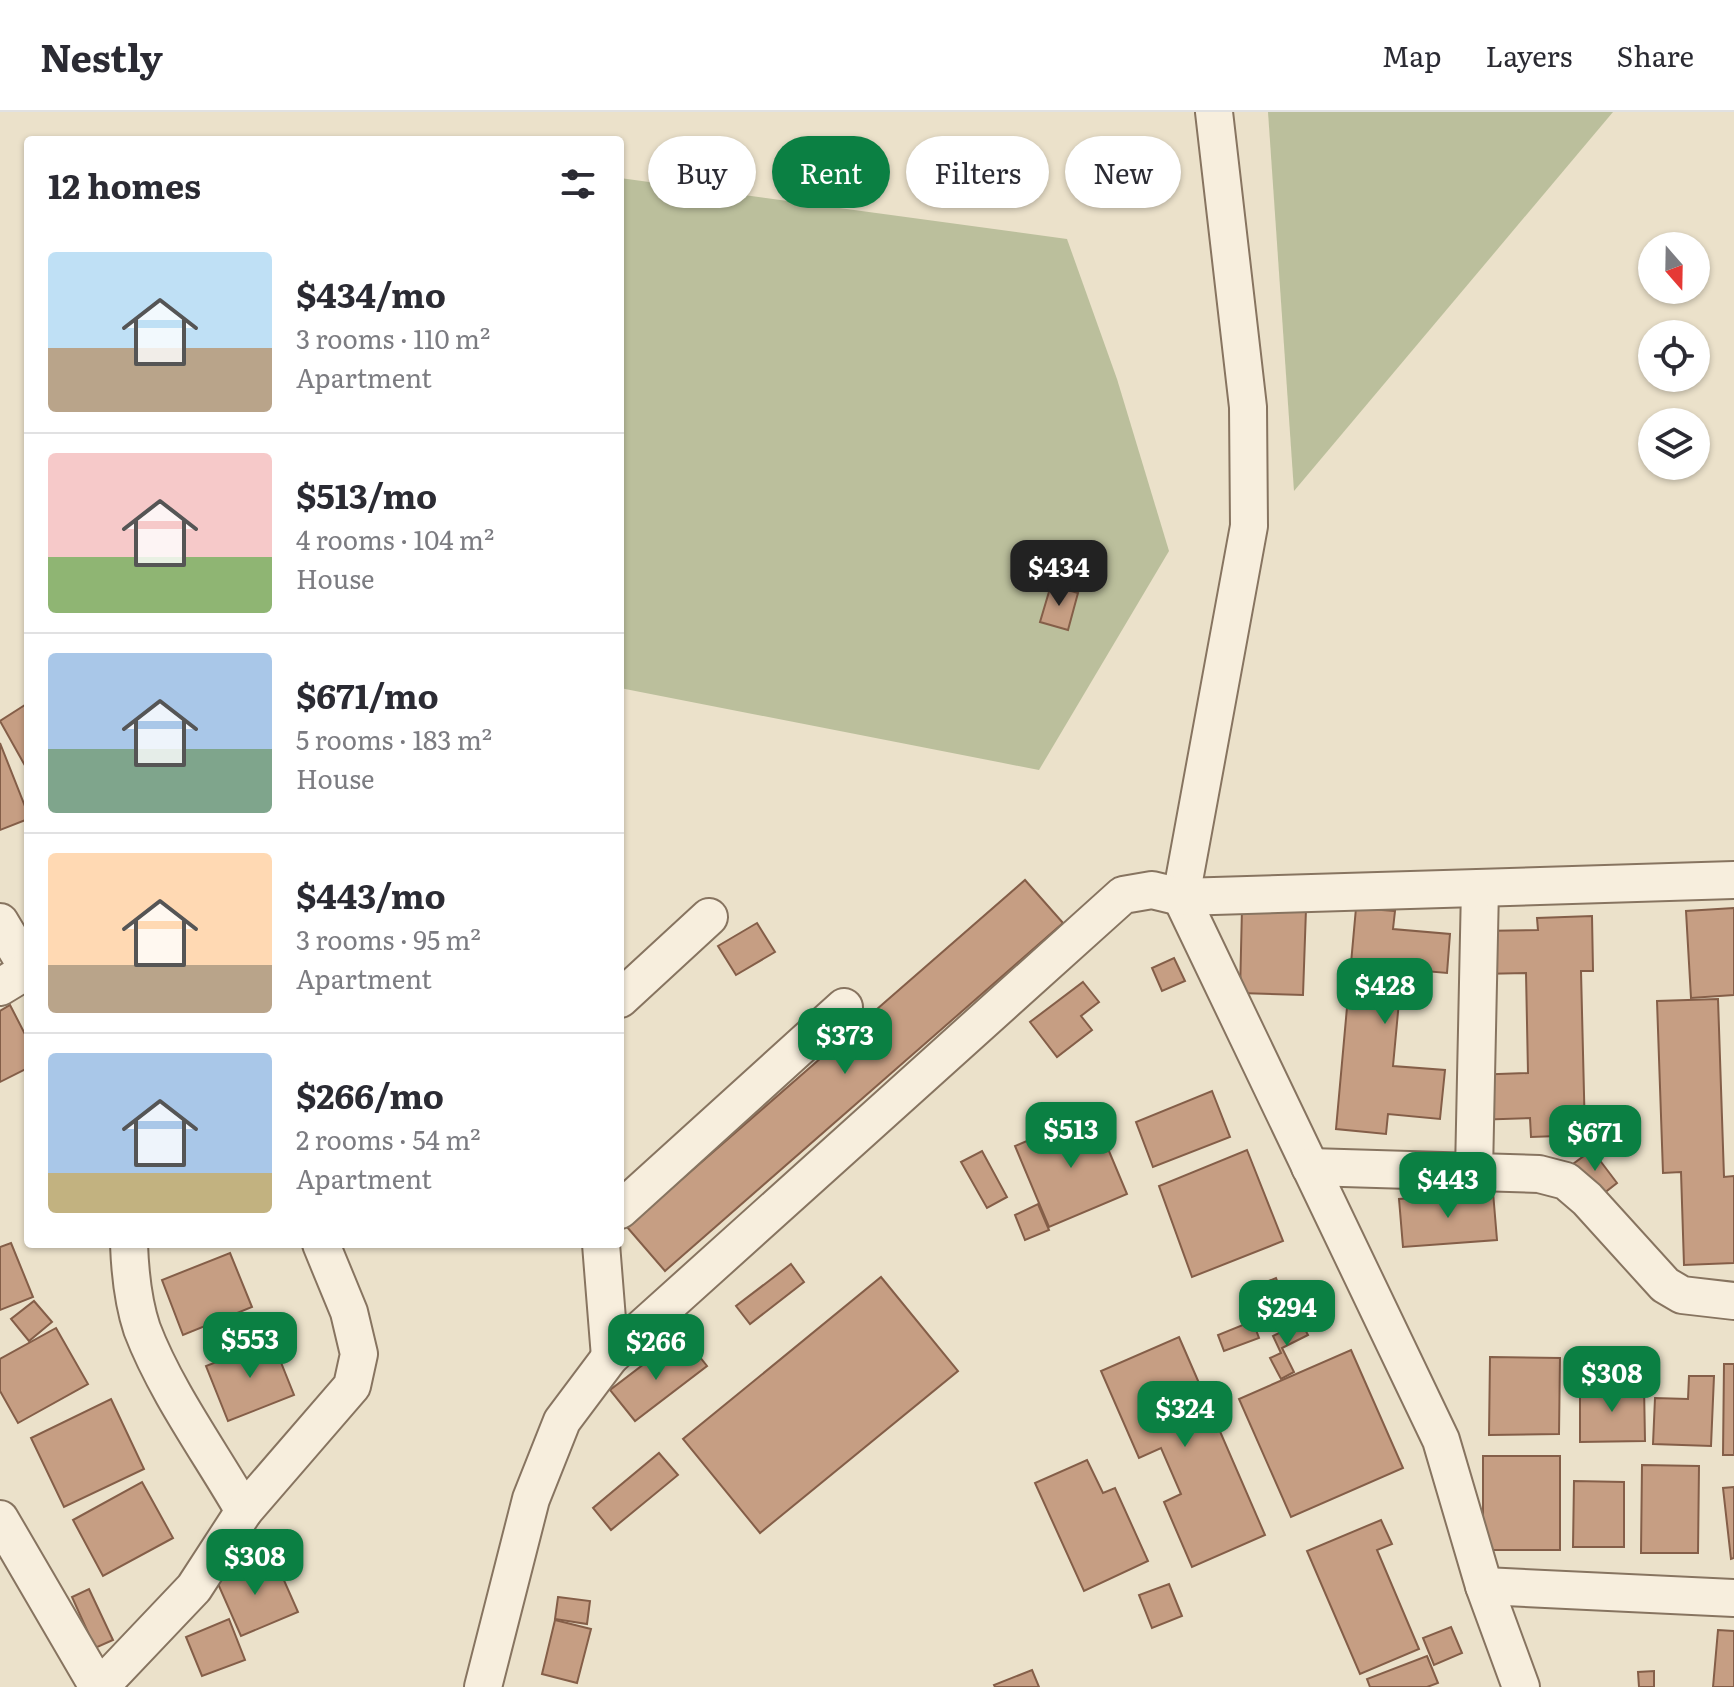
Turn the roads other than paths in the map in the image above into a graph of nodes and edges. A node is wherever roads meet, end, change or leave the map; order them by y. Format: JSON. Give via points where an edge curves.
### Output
{"nodes":[{"id":1,"x":1214,"y":112,"type":"edge"},
{"id":2,"x":1734,"y":880,"type":"edge"},
{"id":3,"x":1480,"y":888,"type":"junction"},
{"id":4,"x":1181,"y":897,"type":"junction"},
{"id":5,"x":709,"y":917,"type":"dead end"},
{"id":6,"x":0,"y":922,"type":"edge"},
{"id":7,"x":24,"y":962,"type":"edge"},
{"id":8,"x":24,"y":972,"type":"edge"},
{"id":9,"x":0,"y":987,"type":"edge"},
{"id":10,"x":624,"y":995,"type":"edge"},
{"id":11,"x":844,"y":1007,"type":"dead end"},
{"id":12,"x":1310,"y":1167,"type":"junction"},
{"id":13,"x":1474,"y":1172,"type":"junction"},
{"id":14,"x":624,"y":1206,"type":"edge"},
{"id":15,"x":129,"y":1248,"type":"edge"},
{"id":16,"x":323,"y":1248,"type":"edge"},
{"id":17,"x":601,"y":1248,"type":"edge"},
{"id":18,"x":1734,"y":1301,"type":"edge"},
{"id":19,"x":610,"y":1357,"type":"junction"},
{"id":20,"x":244,"y":1511,"type":"junction"},
{"id":21,"x":0,"y":1519,"type":"edge"},
{"id":22,"x":1484,"y":1586,"type":"junction"},
{"id":23,"x":1734,"y":1598,"type":"edge"},
{"id":24,"x":99,"y":1687,"type":"edge"},
{"id":25,"x":483,"y":1687,"type":"edge"},
{"id":26,"x":1521,"y":1687,"type":"edge"}],
"edges":[{"from":1,"to":4,"type":"street","via":[[1248,407],[1249,526]]},
{"from":2,"to":3,"type":"street"},
{"from":3,"to":4,"type":"street"},
{"from":3,"to":13,"type":"street"},
{"from":4,"to":12,"type":"street"},
{"from":4,"to":19,"type":"street","via":[[1152,890],[1123,895]]},
{"from":5,"to":10,"type":"street"},
{"from":6,"to":7,"type":"street"},
{"from":8,"to":9,"type":"street"},
{"from":11,"to":14,"type":"street"},
{"from":12,"to":13,"type":"street"},
{"from":12,"to":22,"type":"street","via":[[1441,1440]]},
{"from":13,"to":18,"type":"street","via":[[1539,1174],[1566,1181],[1665,1285],[1682,1295]]},
{"from":15,"to":20,"type":"street","via":[[142,1328]]},
{"from":16,"to":20,"type":"street","via":[[349,1312],[359,1354],[352,1386]]},
{"from":17,"to":19,"type":"street"},
{"from":19,"to":25,"type":"street","via":[[562,1421],[531,1499]]},
{"from":20,"to":24,"type":"street","via":[[194,1588]]},
{"from":21,"to":24,"type":"street"},
{"from":22,"to":23,"type":"street"},
{"from":22,"to":26,"type":"street"}]}
